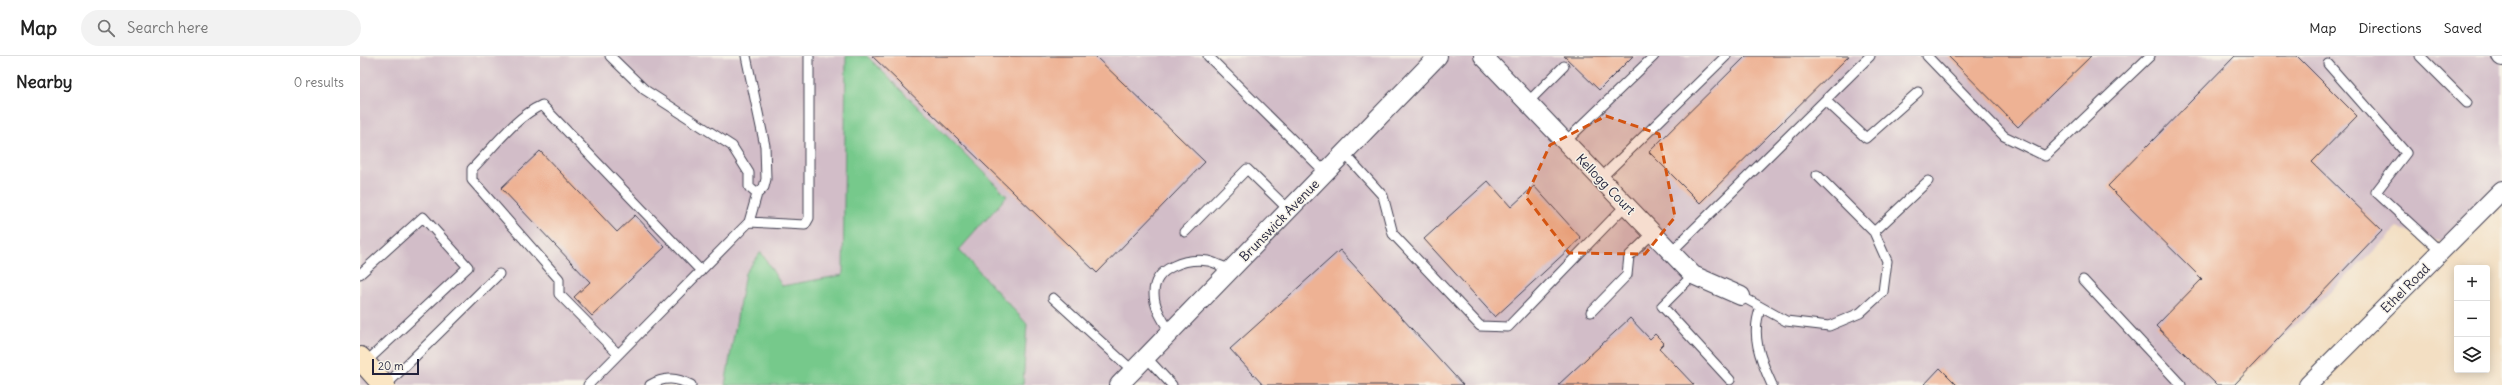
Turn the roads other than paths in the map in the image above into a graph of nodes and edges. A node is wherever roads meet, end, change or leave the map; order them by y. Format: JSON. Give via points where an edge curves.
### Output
{"nodes":[{"id":1,"x":610,"y":56,"type":"edge"},
{"id":2,"x":746,"y":56,"type":"edge"},
{"id":3,"x":809,"y":56,"type":"edge"},
{"id":4,"x":1208,"y":56,"type":"edge"},
{"id":5,"x":1438,"y":56,"type":"edge"},
{"id":6,"x":1483,"y":56,"type":"edge"},
{"id":7,"x":1654,"y":56,"type":"edge"},
{"id":8,"x":1726,"y":56,"type":"edge"},
{"id":9,"x":1870,"y":56,"type":"edge"},
{"id":10,"x":1927,"y":56,"type":"edge"},
{"id":11,"x":2150,"y":56,"type":"edge"},
{"id":12,"x":2420,"y":56,"type":"edge"},
{"id":13,"x":2328,"y":64,"type":"dead end"},
{"id":14,"x":1564,"y":66,"type":"dead end"},
{"id":15,"x":1918,"y":92,"type":"dead end"},
{"id":16,"x":1825,"y":100,"type":"junction"},
{"id":17,"x":1528,"y":102,"type":"junction"},
{"id":18,"x":2467,"y":102,"type":"dead end"},
{"id":19,"x":1565,"y":142,"type":"junction"},
{"id":20,"x":1344,"y":153,"type":"junction"},
{"id":21,"x":1325,"y":172,"type":"junction"},
{"id":22,"x":1817,"y":175,"type":"dead end"},
{"id":23,"x":1601,"y":178,"type":"junction"},
{"id":24,"x":1928,"y":181,"type":"dead end"},
{"id":25,"x":757,"y":194,"type":"junction"},
{"id":26,"x":2499,"y":200,"type":"edge"},
{"id":27,"x":1626,"y":205,"type":"junction"},
{"id":28,"x":1289,"y":210,"type":"junction"},
{"id":29,"x":749,"y":222,"type":"junction"},
{"id":30,"x":1185,"y":232,"type":"dead end"},
{"id":31,"x":1874,"y":232,"type":"junction"},
{"id":32,"x":1653,"y":233,"type":"junction"},
{"id":33,"x":1671,"y":252,"type":"junction"},
{"id":34,"x":2441,"y":252,"type":"junction"},
{"id":35,"x":1231,"y":270,"type":"junction"},
{"id":36,"x":701,"y":271,"type":"junction"},
{"id":37,"x":360,"y":274,"type":"edge"},
{"id":38,"x":499,"y":274,"type":"dead end"},
{"id":39,"x":1693,"y":275,"type":"junction"},
{"id":40,"x":2083,"y":280,"type":"dead end"},
{"id":41,"x":1741,"y":296,"type":"joint"},
{"id":42,"x":1053,"y":298,"type":"dead end"},
{"id":43,"x":1761,"y":307,"type":"junction"},
{"id":44,"x":1591,"y":312,"type":"dead end"},
{"id":45,"x":1170,"y":332,"type":"junction"},
{"id":46,"x":618,"y":354,"type":"junction"},
{"id":47,"x":1146,"y":357,"type":"junction"},
{"id":48,"x":362,"y":361,"type":"edge"},
{"id":49,"x":1133,"y":371,"type":"junction"},
{"id":50,"x":1730,"y":380,"type":"dead end"},
{"id":51,"x":385,"y":385,"type":"edge"},
{"id":52,"x":588,"y":385,"type":"edge"},
{"id":53,"x":650,"y":385,"type":"edge"},
{"id":54,"x":692,"y":385,"type":"edge"},
{"id":55,"x":1119,"y":385,"type":"edge"},
{"id":56,"x":1172,"y":385,"type":"edge"},
{"id":57,"x":1772,"y":385,"type":"edge"},
{"id":58,"x":2181,"y":385,"type":"edge"},
{"id":59,"x":2308,"y":385,"type":"edge"}],
"edges":[{"from":1,"to":25,"type":"lane","via":[[645,90],[732,146],[749,174],[749,187]]},
{"from":2,"to":25,"type":"lane","via":[[765,146],[766,179],[764,187]]},
{"from":3,"to":29,"type":"lane","via":[[809,218],[805,225]]},
{"from":4,"to":21,"type":"lane"},
{"from":5,"to":20,"type":"street","name":"Brunswick Avenue"},
{"from":6,"to":17,"type":"street","name":"Kellogg Court"},
{"from":7,"to":19,"type":"lane"},
{"from":8,"to":23,"type":"lane"},
{"from":9,"to":16,"type":"lane"},
{"from":10,"to":11,"type":"lane","via":[[2004,136],[2045,156]]},
{"from":12,"to":18,"type":"lane"},
{"from":13,"to":34,"type":"lane","via":[[2406,153],[2376,192]]},
{"from":14,"to":17,"type":"lane"},
{"from":15,"to":16,"type":"lane","via":[[1866,138]]},
{"from":16,"to":33,"type":"lane"},
{"from":17,"to":19,"type":"street","name":"Kellogg Court"},
{"from":19,"to":23,"type":"street","name":"Kellogg Court"},
{"from":20,"to":21,"type":"street","name":"Brunswick Avenue"},
{"from":20,"to":27,"type":"lane","via":[[1383,196],[1393,234],[1480,326],[1508,327]]},
{"from":21,"to":28,"type":"street","name":"Brunswick Avenue"},
{"from":22,"to":31,"type":"lane"},
{"from":23,"to":27,"type":"street","name":"Kellogg Court"},
{"from":24,"to":31,"type":"lane"},
{"from":25,"to":29,"type":"lane"},
{"from":26,"to":34,"type":"street","name":"Ethel Road"},
{"from":27,"to":32,"type":"street","name":"Kellogg Court"},
{"from":28,"to":30,"type":"lane","via":[[1247,169]]},
{"from":28,"to":35,"type":"street","name":"Brunswick Avenue"},
{"from":29,"to":36,"type":"lane"},
{"from":31,"to":43,"type":"lane","via":[[1887,260],[1883,292],[1860,313],[1829,326],[1786,321]]},
{"from":32,"to":33,"type":"street","name":"Kellogg Court"},
{"from":32,"to":44,"type":"lane","via":[[1629,256],[1627,275]]},
{"from":33,"to":39,"type":"street","name":"Kellogg Court"},
{"from":34,"to":59,"type":"street","name":"Ethel Road"},
{"from":35,"to":45,"type":"street","name":"Brunswick Avenue"},
{"from":35,"to":45,"type":"lane","via":[[1213,262],[1197,260],[1185,261],[1163,272],[1156,283],[1154,293],[1156,307]]},
{"from":36,"to":46,"type":"lane"},
{"from":36,"to":46,"type":"lane","via":[[542,105],[532,110],[472,169],[472,180],[559,279],[559,294]]},
{"from":37,"to":48,"type":"lane","via":[[423,217],[468,267]]},
{"from":38,"to":51,"type":"lane"},
{"from":39,"to":41,"type":"street","name":"Kellogg Court"},
{"from":39,"to":50,"type":"lane","via":[[1662,306]]},
{"from":40,"to":58,"type":"lane"},
{"from":41,"to":43,"type":"lane"},
{"from":42,"to":49,"type":"lane"},
{"from":43,"to":57,"type":"lane","via":[[1754,333]]},
{"from":45,"to":47,"type":"street","name":"Brunswick Avenue"},
{"from":46,"to":52,"type":"lane"},
{"from":47,"to":49,"type":"street","name":"Brunswick Avenue"},
{"from":47,"to":56,"type":"lane"},
{"from":48,"to":51,"type":"street"},
{"from":49,"to":55,"type":"street","name":"Brunswick Avenue"},
{"from":53,"to":54,"type":"lane","via":[[659,380],[677,378]]}]}
